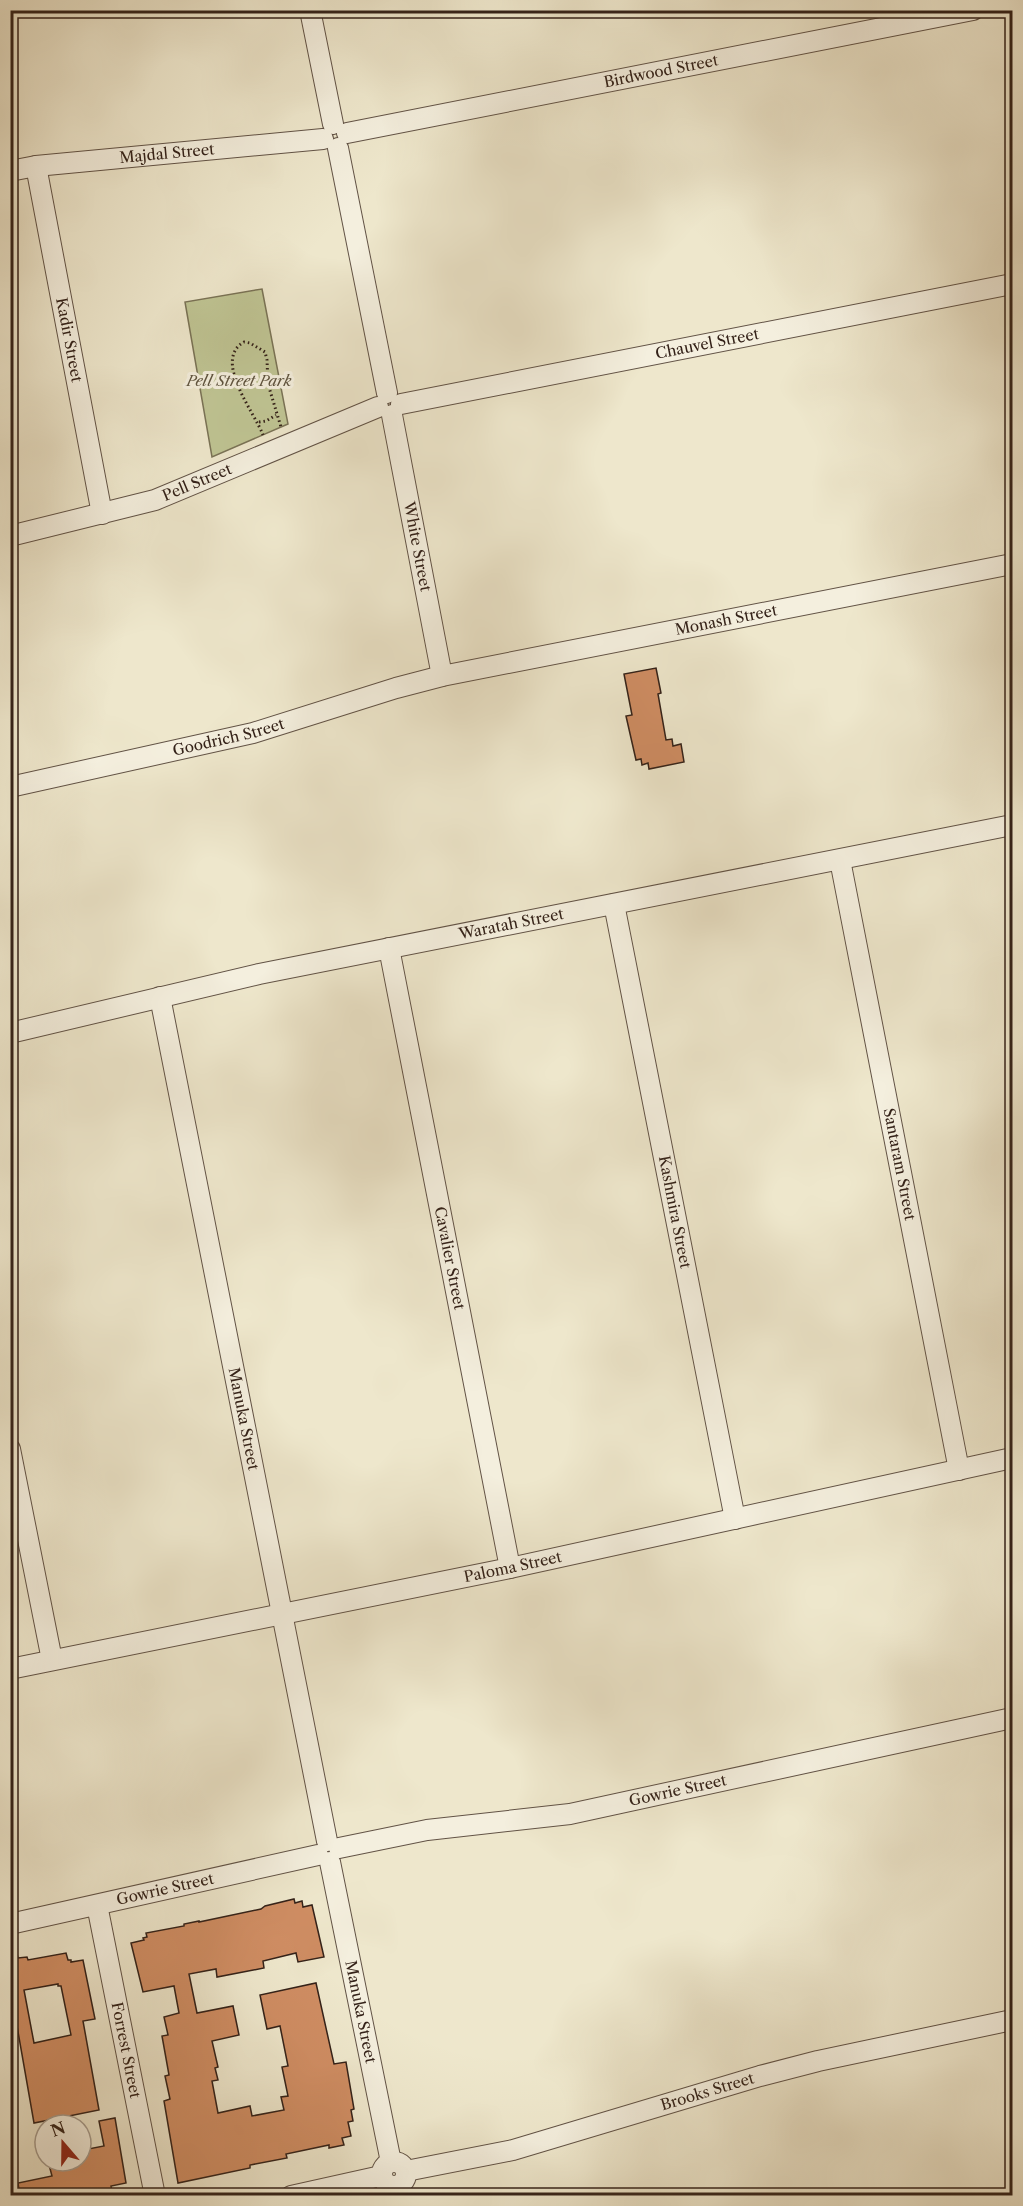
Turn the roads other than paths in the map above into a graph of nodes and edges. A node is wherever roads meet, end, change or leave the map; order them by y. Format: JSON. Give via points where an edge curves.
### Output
{"nodes":[{"id":1,"x":310,"y":10,"type":"edge"},
{"id":2,"x":973,"y":10,"type":"edge"},
{"id":3,"x":335,"y":136,"type":"junction"},
{"id":4,"x":36,"y":166,"type":"junction"},
{"id":5,"x":10,"y":171,"type":"edge"},
{"id":6,"x":1012,"y":284,"type":"edge"},
{"id":7,"x":389,"y":405,"type":"junction"},
{"id":8,"x":102,"y":514,"type":"junction"},
{"id":9,"x":10,"y":536,"type":"edge"},
{"id":10,"x":1012,"y":564,"type":"edge"},
{"id":11,"x":442,"y":676,"type":"junction"},
{"id":12,"x":10,"y":787,"type":"edge"},
{"id":13,"x":1012,"y":825,"type":"edge"},
{"id":14,"x":840,"y":860,"type":"junction"},
{"id":15,"x":614,"y":904,"type":"junction"},
{"id":16,"x":389,"y":948,"type":"junction"},
{"id":17,"x":160,"y":997,"type":"junction"},
{"id":18,"x":10,"y":1033,"type":"edge"},
{"id":19,"x":10,"y":1449,"type":"edge"},
{"id":20,"x":1012,"y":1458,"type":"edge"},
{"id":21,"x":959,"y":1470,"type":"junction"},
{"id":22,"x":735,"y":1519,"type":"junction"},
{"id":23,"x":510,"y":1568,"type":"junction"},
{"id":24,"x":282,"y":1614,"type":"junction"},
{"id":25,"x":52,"y":1660,"type":"junction"},
{"id":26,"x":10,"y":1669,"type":"edge"},
{"id":27,"x":1012,"y":1718,"type":"edge"},
{"id":28,"x":329,"y":1852,"type":"junction"},
{"id":29,"x":97,"y":1905,"type":"junction"},
{"id":30,"x":10,"y":1924,"type":"edge"},
{"id":31,"x":1012,"y":2020,"type":"edge"},
{"id":32,"x":394,"y":2178,"type":"edge"},
{"id":33,"x":155,"y":2196,"type":"edge"},
{"id":34,"x":291,"y":2196,"type":"edge"}],
"edges":[{"from":1,"to":3,"type":"street","name":"White Street"},
{"from":2,"to":3,"type":"street","name":"Birdwood Street"},
{"from":3,"to":4,"type":"street","name":"Majdal Street"},
{"from":3,"to":7,"type":"street","name":"White Street"},
{"from":4,"to":5,"type":"street","name":"Majdal Street"},
{"from":4,"to":8,"type":"street","name":"Kadir Street"},
{"from":6,"to":7,"type":"street","name":"Chauvel Street"},
{"from":7,"to":8,"type":"street","name":"Pell Street","via":[[155,500]]},
{"from":7,"to":11,"type":"street","name":"White Street"},
{"from":8,"to":9,"type":"street","name":"Pell Street"},
{"from":10,"to":11,"type":"street","name":"Monash Street"},
{"from":11,"to":12,"type":"street","name":"Goodrich Street","via":[[253,733]]},
{"from":13,"to":14,"type":"street","name":"Waratah Street"},
{"from":14,"to":15,"type":"street","name":"Waratah Street"},
{"from":14,"to":21,"type":"street","name":"Santaram Street"},
{"from":15,"to":16,"type":"street","name":"Waratah Street"},
{"from":15,"to":22,"type":"street","name":"Kashmira Street"},
{"from":16,"to":17,"type":"street","name":"Waratah Street"},
{"from":16,"to":23,"type":"street","name":"Cavalier Street"},
{"from":17,"to":18,"type":"street","name":"Waratah Street"},
{"from":17,"to":24,"type":"street","name":"Manuka Street"},
{"from":19,"to":25,"type":"street"},
{"from":20,"to":21,"type":"street","name":"Paloma Street"},
{"from":21,"to":22,"type":"street","name":"Paloma Street"},
{"from":22,"to":23,"type":"street","name":"Paloma Street"},
{"from":23,"to":24,"type":"street","name":"Paloma Street"},
{"from":24,"to":25,"type":"street","name":"Paloma Street"},
{"from":24,"to":28,"type":"street","name":"Manuka Street"},
{"from":25,"to":26,"type":"street","name":"Paloma Street"},
{"from":27,"to":28,"type":"street","name":"Gowrie Street","via":[[570,1814],[427,1830]]},
{"from":28,"to":29,"type":"street","name":"Gowrie Street"},
{"from":28,"to":32,"type":"street","name":"Manuka Street"},
{"from":29,"to":30,"type":"street","name":"Gowrie Street"},
{"from":29,"to":33,"type":"street","name":"Forrest Street"},
{"from":31,"to":32,"type":"street","name":"Brooks Street","via":[[760,2076],[513,2150]]},
{"from":32,"to":34,"type":"street","name":"Brooks Street"}]}
